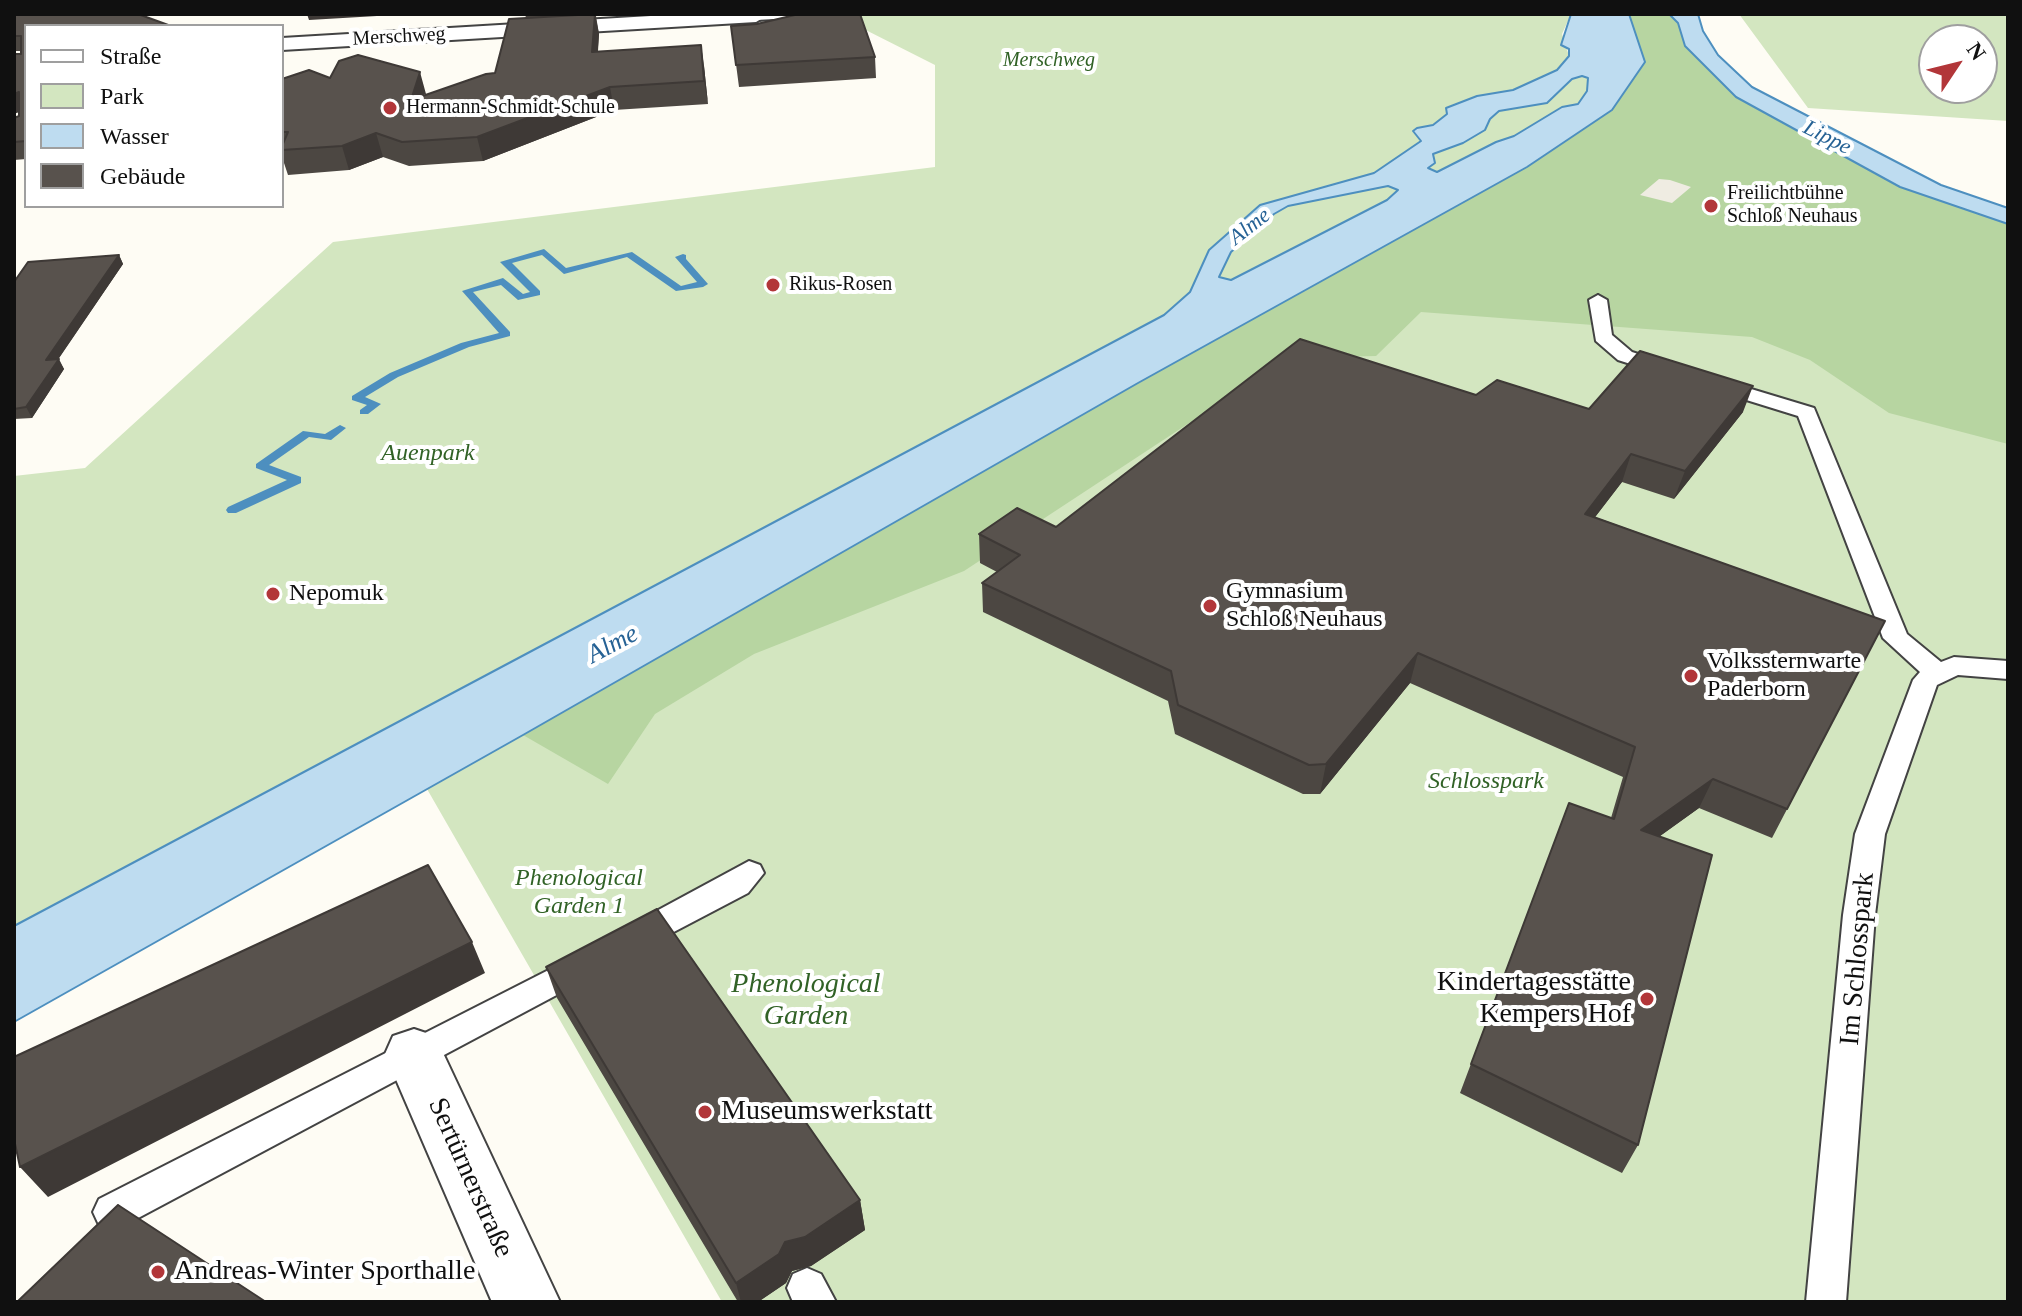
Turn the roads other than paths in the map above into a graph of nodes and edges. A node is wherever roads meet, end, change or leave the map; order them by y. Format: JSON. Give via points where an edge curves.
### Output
{"nodes":[{"id":1,"x":793,"y":14,"type":"edge"},
{"id":2,"x":756,"y":16,"type":"joint"},
{"id":3,"x":637,"y":18,"type":"edge"},
{"id":4,"x":284,"y":44,"type":"edge"},
{"id":5,"x":1598,"y":300,"type":"dead end"},
{"id":6,"x":1993,"y":668,"type":"edge"},
{"id":7,"x":1937,"y":672,"type":"junction"},
{"id":8,"x":749,"y":873,"type":"dead end"},
{"id":9,"x":414,"y":1054,"type":"junction"},
{"id":10,"x":112,"y":1212,"type":"edge"},
{"id":11,"x":526,"y":1302,"type":"edge"},
{"id":12,"x":1826,"y":1302,"type":"edge"}],
"edges":[{"from":1,"to":2,"type":"lane"},
{"from":2,"to":3,"type":"street","name":"Merschweg"},
{"from":3,"to":4,"type":"street","name":"Merschweg"},
{"from":5,"to":7,"type":"lane","via":[[1603,337],[1625,356],[1807,412],[1896,638]]},
{"from":6,"to":7,"type":"lane","via":[[1954,666]]},
{"from":7,"to":12,"type":"lane","name":"Im Schlosspark","via":[[1926,680],[1870,834]]},
{"from":8,"to":9,"type":"lane"},
{"from":9,"to":10,"type":"lane"},
{"from":9,"to":11,"type":"street","name":"Sertürnerstraße"}]}
